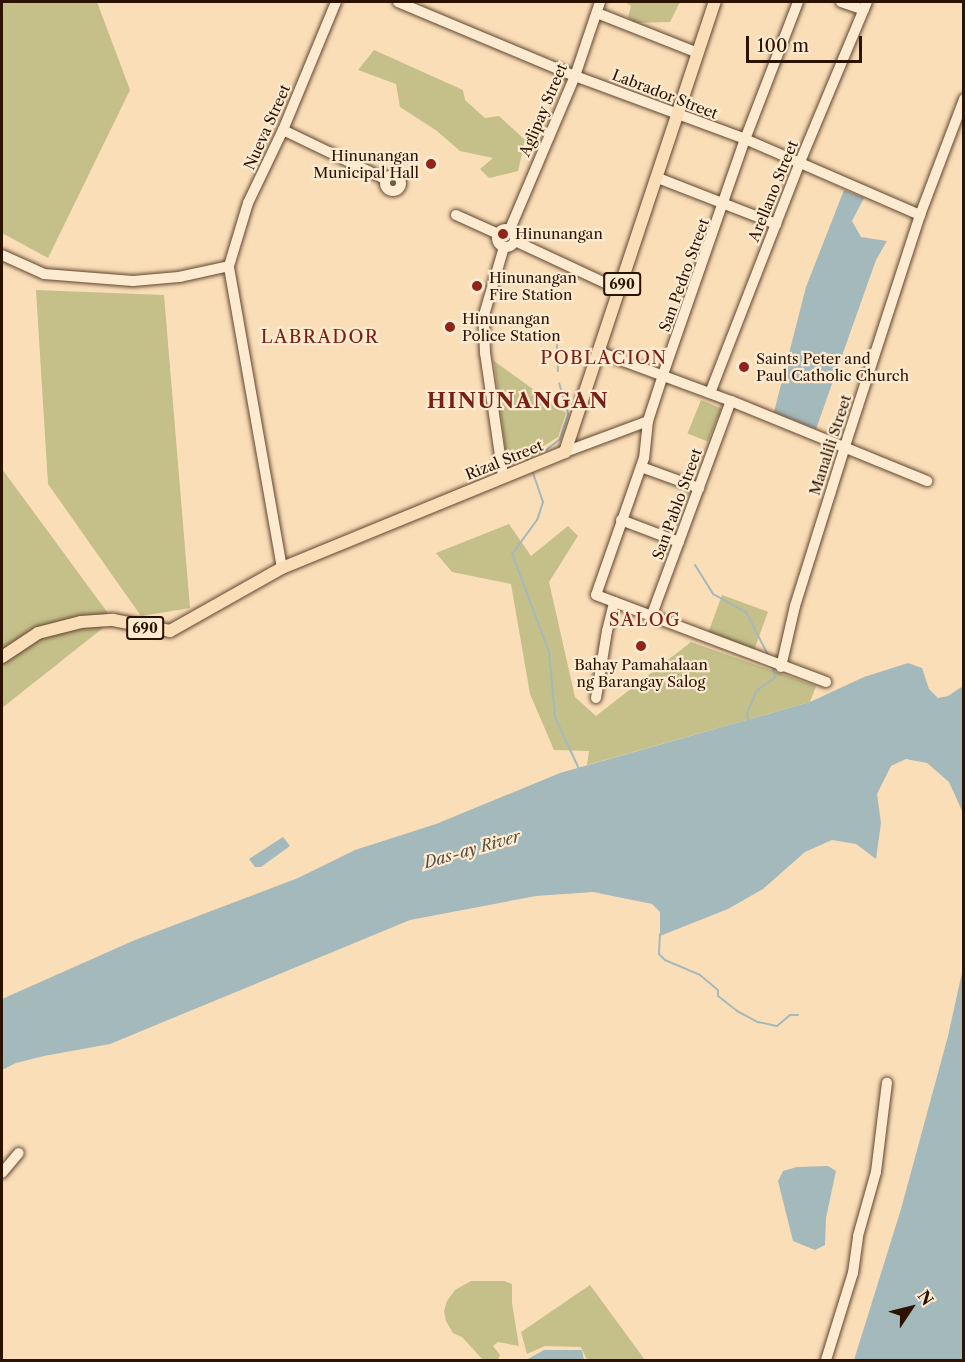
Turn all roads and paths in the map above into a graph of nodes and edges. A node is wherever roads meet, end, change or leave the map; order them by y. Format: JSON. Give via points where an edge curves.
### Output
{"nodes":[{"id":1,"x":336,"y":2,"type":"edge"},
{"id":2,"x":398,"y":2,"type":"edge"},
{"id":3,"x":600,"y":2,"type":"edge"},
{"id":4,"x":715,"y":2,"type":"edge"},
{"id":5,"x":798,"y":2,"type":"edge"},
{"id":6,"x":842,"y":2,"type":"edge"},
{"id":7,"x":866,"y":6,"type":"edge"},
{"id":8,"x":597,"y":13,"type":"junction"},
{"id":9,"x":698,"y":52,"type":"junction"},
{"id":10,"x":575,"y":76,"type":"junction"},
{"id":11,"x":963,"y":99,"type":"edge"},
{"id":12,"x":678,"y":116,"type":"junction"},
{"id":13,"x":283,"y":130,"type":"junction"},
{"id":14,"x":746,"y":139,"type":"junction"},
{"id":15,"x":800,"y":162,"type":"junction"},
{"id":16,"x":658,"y":178,"type":"junction"},
{"id":17,"x":385,"y":179,"type":"dead end"},
{"id":18,"x":725,"y":204,"type":"junction"},
{"id":19,"x":920,"y":215,"type":"junction"},
{"id":20,"x":456,"y":216,"type":"dead end"},
{"id":21,"x":776,"y":224,"type":"junction"},
{"id":22,"x":510,"y":229,"type":"junction"},
{"id":23,"x":498,"y":234,"type":"junction"},
{"id":24,"x":515,"y":241,"type":"junction"},
{"id":25,"x":504,"y":247,"type":"junction"},
{"id":26,"x":2,"y":255,"type":"edge"},
{"id":27,"x":229,"y":266,"type":"junction"},
{"id":28,"x":620,"y":290,"type":"junction"},
{"id":29,"x":599,"y":352,"type":"junction"},
{"id":30,"x":663,"y":375,"type":"junction"},
{"id":31,"x":710,"y":393,"type":"junction"},
{"id":32,"x":731,"y":401,"type":"junction"},
{"id":33,"x":648,"y":422,"type":"junction"},
{"id":34,"x":845,"y":446,"type":"junction"},
{"id":35,"x":566,"y":452,"type":"junction"},
{"id":36,"x":641,"y":467,"type":"junction"},
{"id":37,"x":503,"y":476,"type":"junction"},
{"id":38,"x":927,"y":481,"type":"dead end"},
{"id":39,"x":699,"y":488,"type":"junction"},
{"id":40,"x":621,"y":520,"type":"junction"},
{"id":41,"x":679,"y":542,"type":"junction"},
{"id":42,"x":282,"y":568,"type":"junction"},
{"id":43,"x":614,"y":602,"type":"junction"},
{"id":44,"x":651,"y":617,"type":"junction"},
{"id":45,"x":2,"y":657,"type":"edge"},
{"id":46,"x":773,"y":664,"type":"junction"},
{"id":47,"x":826,"y":682,"type":"dead end"},
{"id":48,"x":596,"y":698,"type":"dead end"},
{"id":49,"x":887,"y":1083,"type":"dead end"},
{"id":50,"x":19,"y":1153,"type":"dead end"},
{"id":51,"x":2,"y":1173,"type":"edge"},
{"id":52,"x":826,"y":1360,"type":"edge"}],
"edges":[{"from":1,"to":13,"type":"street","name":"Nueva Street"},
{"from":2,"to":10,"type":"street","name":"Labrador Street"},
{"from":3,"to":8,"type":"street","name":"Aglipay Street"},
{"from":4,"to":9,"type":"main road","name":"Rizal Street","number":"690"},
{"from":5,"to":14,"type":"street","name":"San Pedro Street"},
{"from":6,"to":7,"type":"street"},
{"from":7,"to":15,"type":"street","name":"Arellano Street"},
{"from":8,"to":9,"type":"street"},
{"from":8,"to":10,"type":"street","name":"Aglipay Street"},
{"from":9,"to":12,"type":"main road","name":"Rizal Street","number":"690"},
{"from":10,"to":12,"type":"street","name":"Labrador Street"},
{"from":10,"to":22,"type":"street","name":"Aglipay Street"},
{"from":11,"to":19,"type":"street","name":"Manalili Street"},
{"from":12,"to":14,"type":"street","name":"Labrador Street"},
{"from":12,"to":16,"type":"main road","name":"Rizal Street","number":"690"},
{"from":13,"to":17,"type":"street"},
{"from":13,"to":27,"type":"street","name":"Nueva Street","via":[[248,204]]},
{"from":14,"to":15,"type":"street","name":"Labrador Street"},
{"from":14,"to":18,"type":"street","name":"San Pedro Street"},
{"from":15,"to":19,"type":"street","name":"Labrador Street"},
{"from":15,"to":21,"type":"street","name":"Arellano Street"},
{"from":16,"to":18,"type":"street"},
{"from":16,"to":28,"type":"main road","name":"Rizal Street","number":"690"},
{"from":18,"to":21,"type":"street"},
{"from":18,"to":30,"type":"street","name":"San Pedro Street"},
{"from":19,"to":34,"type":"street","name":"Manalili Street"},
{"from":20,"to":23,"type":"street"},
{"from":21,"to":31,"type":"street","name":"Arellano Street"},
{"from":22,"to":23,"type":"street"},
{"from":22,"to":24,"type":"street"},
{"from":23,"to":25,"type":"street","via":[[497,240]]},
{"from":24,"to":25,"type":"street"},
{"from":24,"to":28,"type":"street"},
{"from":25,"to":37,"type":"street","via":[[484,315],[485,353]]},
{"from":26,"to":27,"type":"street","via":[[44,274],[133,281]]},
{"from":27,"to":42,"type":"street"},
{"from":28,"to":29,"type":"main road","name":"Rizal Street","number":"690"},
{"from":29,"to":30,"type":"street"},
{"from":29,"to":35,"type":"main road","name":"Rizal Street","number":"690"},
{"from":30,"to":31,"type":"street"},
{"from":30,"to":33,"type":"street","name":"San Pedro Street"},
{"from":31,"to":32,"type":"street"},
{"from":32,"to":34,"type":"street"},
{"from":32,"to":39,"type":"street","name":"San Pablo Street"},
{"from":33,"to":35,"type":"street"},
{"from":33,"to":36,"type":"street","name":"San Pedro Street"},
{"from":34,"to":38,"type":"street"},
{"from":34,"to":46,"type":"street","name":"Manalili Street"},
{"from":35,"to":37,"type":"main road","name":"Rizal Street","number":"690"},
{"from":36,"to":39,"type":"street"},
{"from":36,"to":40,"type":"street","name":"San Pedro Street"},
{"from":37,"to":42,"type":"main road","name":"Rizal Street","number":"690"},
{"from":39,"to":41,"type":"street","name":"San Pablo Street"},
{"from":40,"to":41,"type":"street"},
{"from":40,"to":43,"type":"street","name":"San Pedro Street","via":[[596,595]]},
{"from":41,"to":44,"type":"street","name":"San Pablo Street"},
{"from":42,"to":45,"type":"main road","number":"690","via":[[170,630],[113,620],[81,622],[38,633]]},
{"from":43,"to":44,"type":"street"},
{"from":43,"to":48,"type":"street"},
{"from":44,"to":46,"type":"street"},
{"from":46,"to":47,"type":"street"},
{"from":49,"to":52,"type":"street","via":[[876,1172],[858,1236],[853,1273]]},
{"from":50,"to":51,"type":"street"}]}
